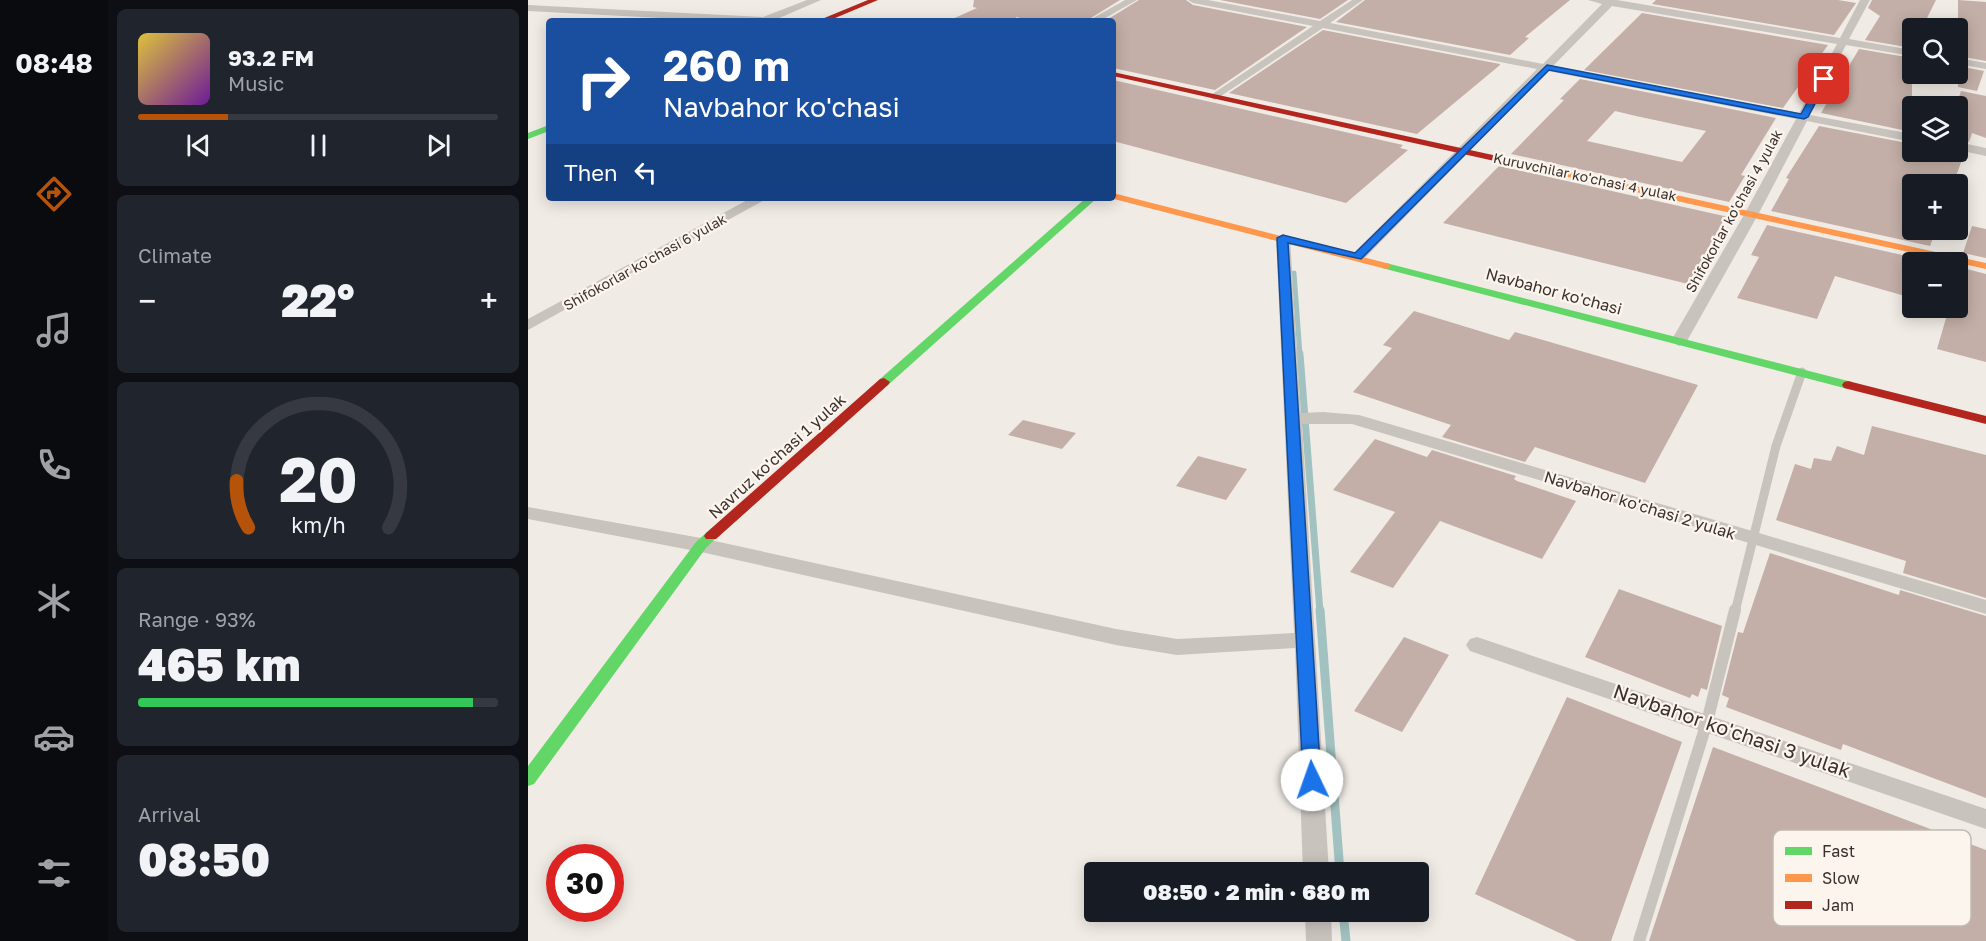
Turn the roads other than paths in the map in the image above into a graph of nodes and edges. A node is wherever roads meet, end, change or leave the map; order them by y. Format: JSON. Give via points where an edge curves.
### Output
{"nodes":[{"id":1,"x":816,"y":0,"type":"edge"},
{"id":2,"x":874,"y":0,"type":"edge"},
{"id":3,"x":1132,"y":0,"type":"edge"},
{"id":4,"x":1193,"y":0,"type":"edge"},
{"id":5,"x":1358,"y":0,"type":"edge"},
{"id":6,"x":1593,"y":0,"type":"edge"},
{"id":7,"x":1865,"y":0,"type":"edge"},
{"id":8,"x":1610,"y":1,"type":"edge"},
{"id":9,"x":528,"y":8,"type":"edge"},
{"id":10,"x":709,"y":18,"type":"edge"},
{"id":11,"x":771,"y":18,"type":"edge"},
{"id":12,"x":829,"y":18,"type":"edge"},
{"id":13,"x":1098,"y":18,"type":"edge"},
{"id":14,"x":1322,"y":25,"type":"junction"},
{"id":15,"x":1844,"y":42,"type":"junction"},
{"id":16,"x":1902,"y":51,"type":"edge"},
{"id":17,"x":1968,"y":63,"type":"edge"},
{"id":18,"x":1986,"y":66,"type":"edge"},
{"id":19,"x":1547,"y":68,"type":"junction"},
{"id":20,"x":1116,"y":75,"type":"edge"},
{"id":21,"x":1215,"y":97,"type":"junction"},
{"id":22,"x":1804,"y":117,"type":"junction"},
{"id":23,"x":546,"y":129,"type":"edge"},
{"id":24,"x":528,"y":136,"type":"edge"},
{"id":25,"x":1902,"y":136,"type":"edge"},
{"id":26,"x":1968,"y":148,"type":"edge"},
{"id":27,"x":1462,"y":150,"type":"junction"},
{"id":28,"x":1986,"y":152,"type":"edge"},
{"id":29,"x":1116,"y":197,"type":"edge"},
{"id":30,"x":755,"y":201,"type":"edge"},
{"id":31,"x":1089,"y":201,"type":"edge"},
{"id":32,"x":1752,"y":213,"type":"junction"},
{"id":33,"x":1283,"y":238,"type":"junction"},
{"id":34,"x":1358,"y":257,"type":"junction"},
{"id":35,"x":1986,"y":266,"type":"edge"},
{"id":36,"x":528,"y":325,"type":"edge"},
{"id":37,"x":1678,"y":340,"type":"junction"},
{"id":38,"x":1802,"y":372,"type":"junction"},
{"id":39,"x":1298,"y":418,"type":"junction"},
{"id":40,"x":1986,"y":420,"type":"edge"},
{"id":41,"x":528,"y":513,"type":"edge"},
{"id":42,"x":1752,"y":539,"type":"junction"},
{"id":43,"x":701,"y":546,"type":"junction"},
{"id":44,"x":1986,"y":607,"type":"edge"},
{"id":45,"x":1305,"y":640,"type":"junction"},
{"id":46,"x":1477,"y":645,"type":"dead end"},
{"id":47,"x":1707,"y":722,"type":"junction"},
{"id":48,"x":528,"y":779,"type":"edge"},
{"id":49,"x":1986,"y":819,"type":"edge"},
{"id":50,"x":1315,"y":862,"type":"edge"},
{"id":51,"x":1318,"y":922,"type":"edge"},
{"id":52,"x":1319,"y":941,"type":"edge"},
{"id":53,"x":1639,"y":941,"type":"edge"}],
"edges":[{"from":1,"to":11,"type":"street"},
{"from":2,"to":12,"type":"street"},
{"from":3,"to":13,"type":"street"},
{"from":4,"to":14,"type":"street"},
{"from":5,"to":14,"type":"street"},
{"from":6,"to":8,"type":"street"},
{"from":7,"to":15,"type":"street","name":"Shifokorlar ko'chasi 4 yulak"},
{"from":8,"to":15,"type":"street"},
{"from":8,"to":19,"type":"street"},
{"from":9,"to":10,"type":"street"},
{"from":14,"to":19,"type":"street"},
{"from":14,"to":21,"type":"street"},
{"from":15,"to":16,"type":"street"},
{"from":15,"to":22,"type":"street","name":"Shifokorlar ko'chasi 4 yulak"},
{"from":17,"to":18,"type":"street"},
{"from":19,"to":22,"type":"street"},
{"from":19,"to":27,"type":"street"},
{"from":20,"to":21,"type":"street","name":"Kuruvchilar ko'chasi 4 yulak"},
{"from":21,"to":27,"type":"street","name":"Kuruvchilar ko'chasi 4 yulak"},
{"from":22,"to":25,"type":"street"},
{"from":22,"to":32,"type":"street","name":"Shifokorlar ko'chasi 4 yulak"},
{"from":23,"to":24,"type":"street"},
{"from":26,"to":28,"type":"street"},
{"from":27,"to":32,"type":"street","name":"Kuruvchilar ko'chasi 4 yulak"},
{"from":27,"to":34,"type":"street"},
{"from":29,"to":33,"type":"street","name":"Navbahor ko'chasi"},
{"from":30,"to":36,"type":"street","name":"Shifokorlar ko'chasi 6 yulak"},
{"from":31,"to":43,"type":"street","name":"Navruz ko'chasi 1 yulak"},
{"from":32,"to":35,"type":"street","name":"Kuruvchilar ko'chasi 4 yulak"},
{"from":32,"to":37,"type":"street","name":"Shifokorlar ko'chasi 4 yulak"},
{"from":33,"to":34,"type":"street","name":"Navbahor ko'chasi"},
{"from":33,"to":39,"type":"street"},
{"from":34,"to":37,"type":"street","name":"Navbahor ko'chasi"},
{"from":37,"to":38,"type":"street","name":"Navbahor ko'chasi"},
{"from":38,"to":40,"type":"street","name":"Navbahor ko'chasi"},
{"from":38,"to":42,"type":"lane","via":[[1776,446]]},
{"from":39,"to":42,"type":"street","name":"Navbahor ko'chasi 2 yulak","via":[[1353,419]]},
{"from":39,"to":45,"type":"street"},
{"from":41,"to":43,"type":"street"},
{"from":42,"to":44,"type":"street","name":"Navbahor ko'chasi 2 yulak"},
{"from":42,"to":47,"type":"lane"},
{"from":43,"to":45,"type":"street","via":[[1177,647]]},
{"from":43,"to":48,"type":"street","name":"Navruz ko'chasi 1 yulak"},
{"from":45,"to":50,"type":"street"},
{"from":46,"to":47,"type":"street","name":"Navbahor ko'chasi 3 yulak"},
{"from":47,"to":49,"type":"street","name":"Navbahor ko'chasi 3 yulak"},
{"from":47,"to":53,"type":"lane"},
{"from":51,"to":52,"type":"street"}]}
